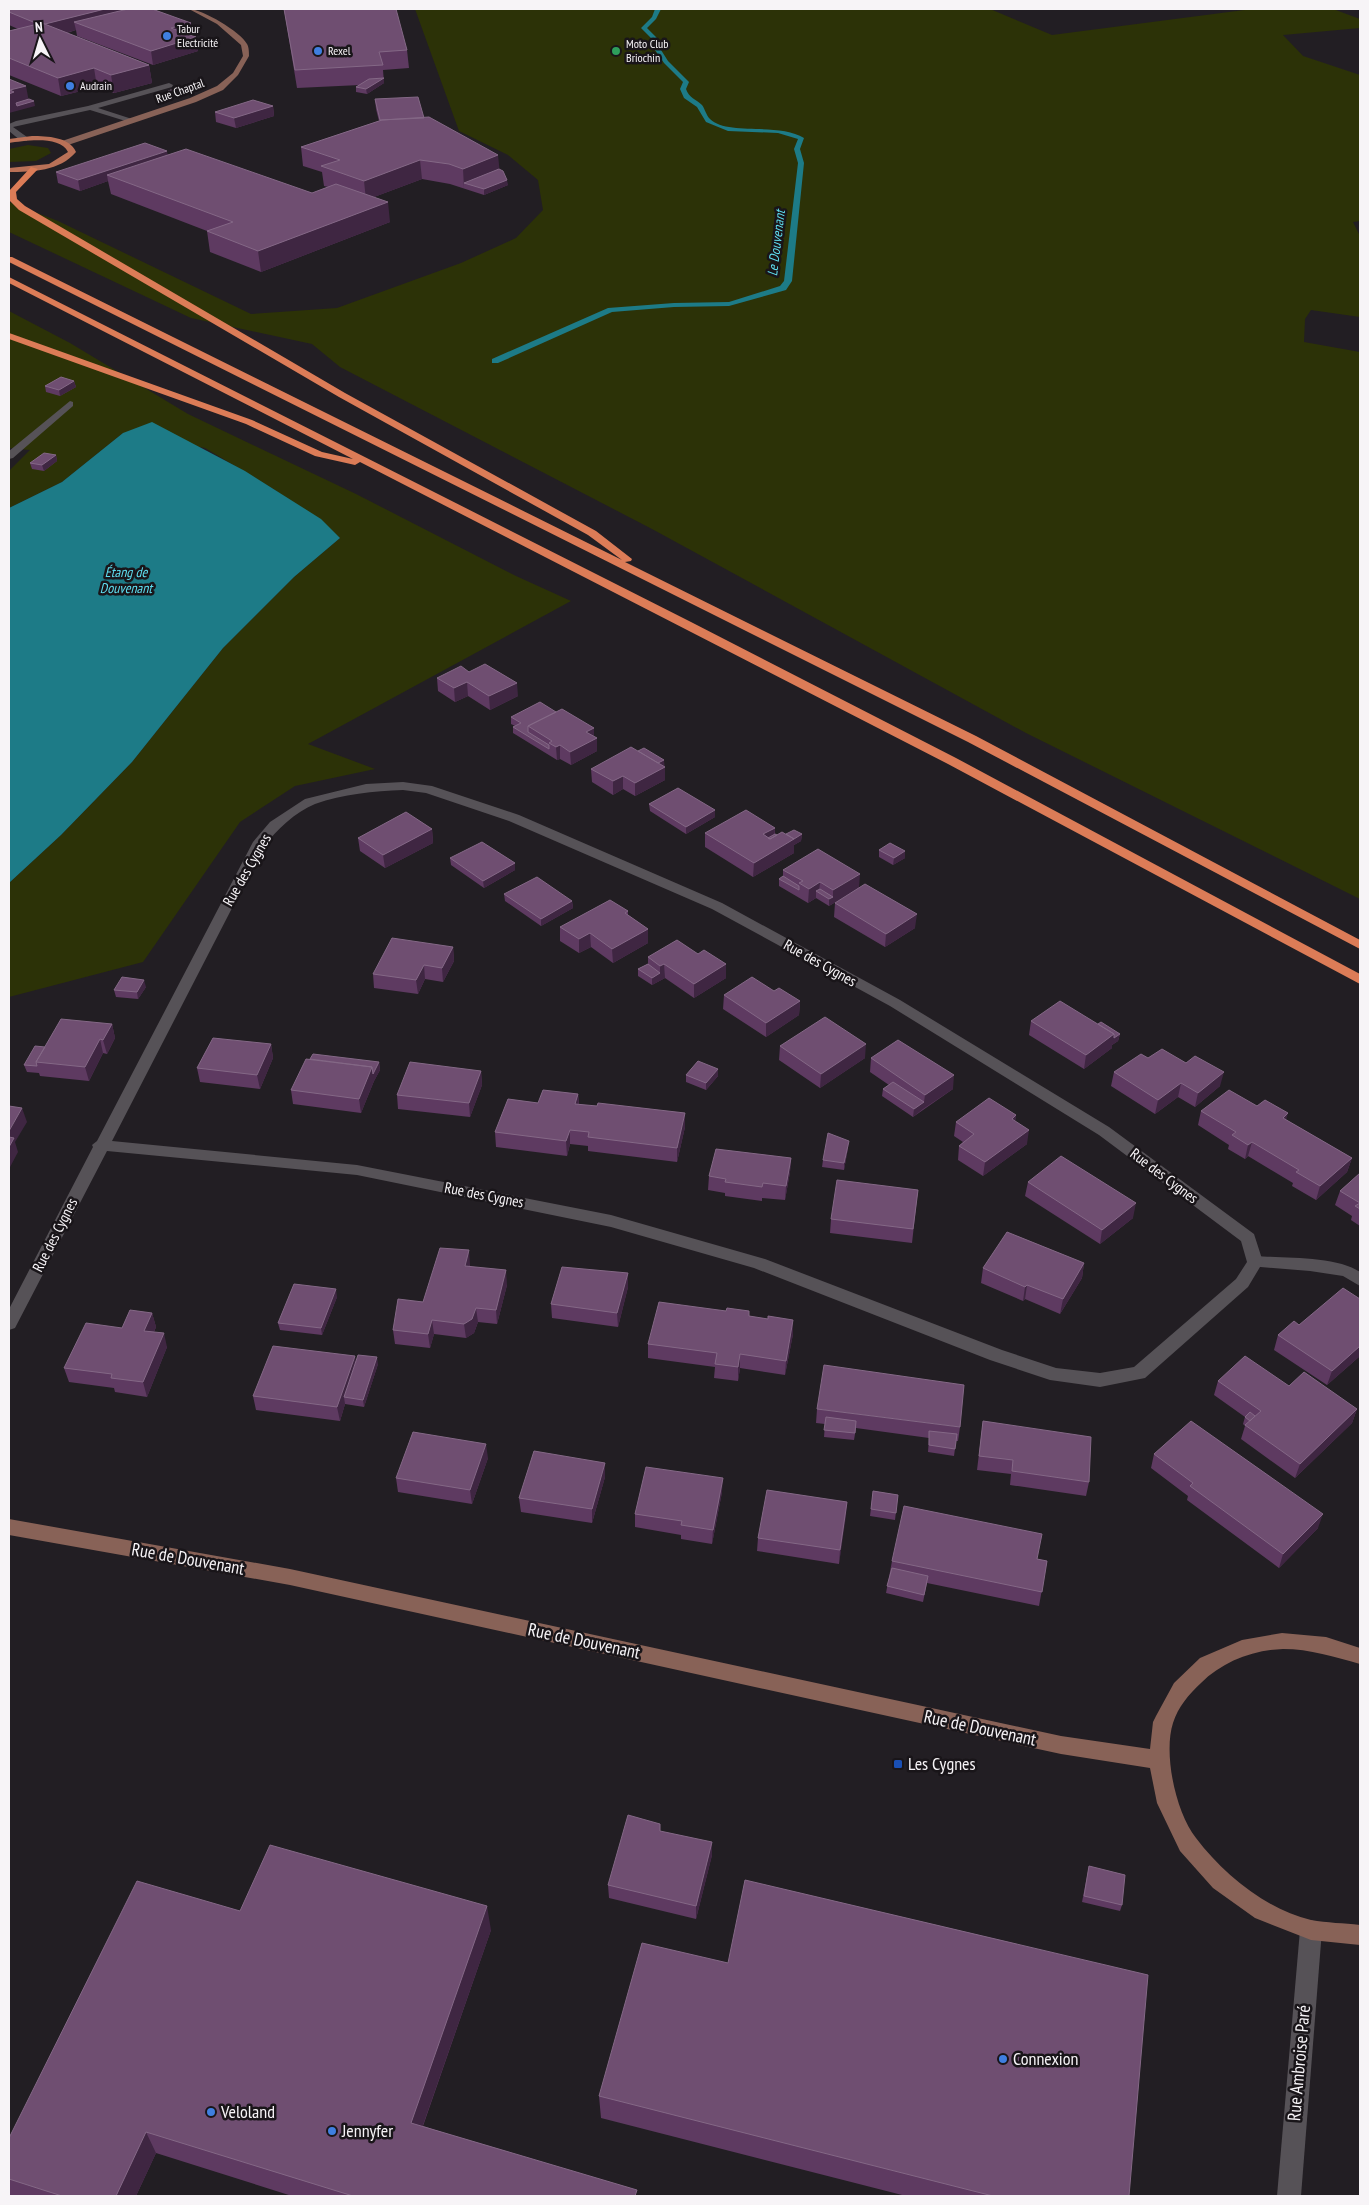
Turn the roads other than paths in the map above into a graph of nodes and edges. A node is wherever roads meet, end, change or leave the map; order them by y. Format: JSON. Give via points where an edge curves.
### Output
{"nodes":[{"id":1,"x":192,"y":9,"type":"edge"},
{"id":2,"x":169,"y":85,"type":"dead end"},
{"id":3,"x":90,"y":108,"type":"junction"},
{"id":4,"x":129,"y":120,"type":"junction"},
{"id":5,"x":9,"y":127,"type":"edge"},
{"id":6,"x":24,"y":138,"type":"junction"},
{"id":7,"x":9,"y":141,"type":"edge"},
{"id":8,"x":65,"y":143,"type":"junction"},
{"id":9,"x":34,"y":168,"type":"junction"},
{"id":10,"x":9,"y":170,"type":"edge"},
{"id":11,"x":9,"y":259,"type":"edge"},
{"id":12,"x":9,"y":280,"type":"edge"},
{"id":13,"x":9,"y":336,"type":"edge"},
{"id":14,"x":70,"y":404,"type":"dead end"},
{"id":15,"x":9,"y":456,"type":"edge"},
{"id":16,"x":377,"y":467,"type":"junction"},
{"id":17,"x":660,"y":583,"type":"junction"},
{"id":18,"x":1360,"y":945,"type":"edge"},
{"id":19,"x":1360,"y":980,"type":"edge"},
{"id":20,"x":100,"y":1145,"type":"junction"},
{"id":21,"x":1255,"y":1262,"type":"junction"},
{"id":22,"x":1360,"y":1280,"type":"edge"},
{"id":23,"x":9,"y":1324,"type":"edge"},
{"id":24,"x":9,"y":1527,"type":"edge"},
{"id":25,"x":1360,"y":1656,"type":"edge"},
{"id":26,"x":1159,"y":1760,"type":"junction"},
{"id":27,"x":1311,"y":1930,"type":"junction"},
{"id":28,"x":1360,"y":1935,"type":"edge"},
{"id":29,"x":1288,"y":2196,"type":"edge"}],
"edges":[{"from":1,"to":4,"type":"main road","name":"Rue Chaptal","via":[[219,23],[244,44],[246,56],[236,74],[220,88],[193,100]]},
{"from":2,"to":3,"type":"street"},
{"from":3,"to":4,"type":"street"},
{"from":3,"to":5,"type":"street","via":[[21,121]]},
{"from":4,"to":8,"type":"main road","name":"Rue Chaptal"},
{"from":5,"to":6,"type":"street"},
{"from":6,"to":7,"type":"main road"},
{"from":6,"to":8,"type":"main road"},
{"from":8,"to":9,"type":"main road","via":[[72,152],[68,157]]},
{"from":9,"to":10,"type":"main road"},
{"from":9,"to":17,"type":"highway","via":[[12,192],[13,200],[22,208],[342,395],[592,533]]},
{"from":11,"to":17,"type":"highway"},
{"from":12,"to":16,"type":"highway"},
{"from":13,"to":16,"type":"highway","via":[[249,422],[319,454]]},
{"from":14,"to":15,"type":"street"},
{"from":16,"to":19,"type":"highway","via":[[943,756]]},
{"from":17,"to":18,"type":"highway","via":[[972,739]]},
{"from":20,"to":21,"type":"street","name":"Rue des Cygnes","via":[[357,1170],[611,1221],[759,1263],[1056,1375],[1100,1380],[1139,1372],[1242,1283]]},
{"from":20,"to":21,"type":"street","name":"Rue des Cygnes","via":[[258,845],[275,825],[309,802],[366,788],[404,786],[428,789],[514,818],[717,906],[895,1003],[1104,1131],[1248,1238]]},
{"from":20,"to":23,"type":"street","name":"Rue des Cygnes"},
{"from":21,"to":22,"type":"street","via":[[1347,1271]]},
{"from":24,"to":26,"type":"main road","name":"Rue de Douvenant","via":[[290,1577],[1061,1745]]},
{"from":25,"to":26,"type":"main road","via":[[1326,1645],[1282,1641],[1242,1648],[1207,1664],[1181,1689],[1163,1722]]},
{"from":26,"to":27,"type":"main road","via":[[1167,1803],[1188,1844],[1220,1881],[1263,1911]]},
{"from":27,"to":28,"type":"main road"},
{"from":27,"to":29,"type":"street","name":"Rue Ambroise Paré"}]}
